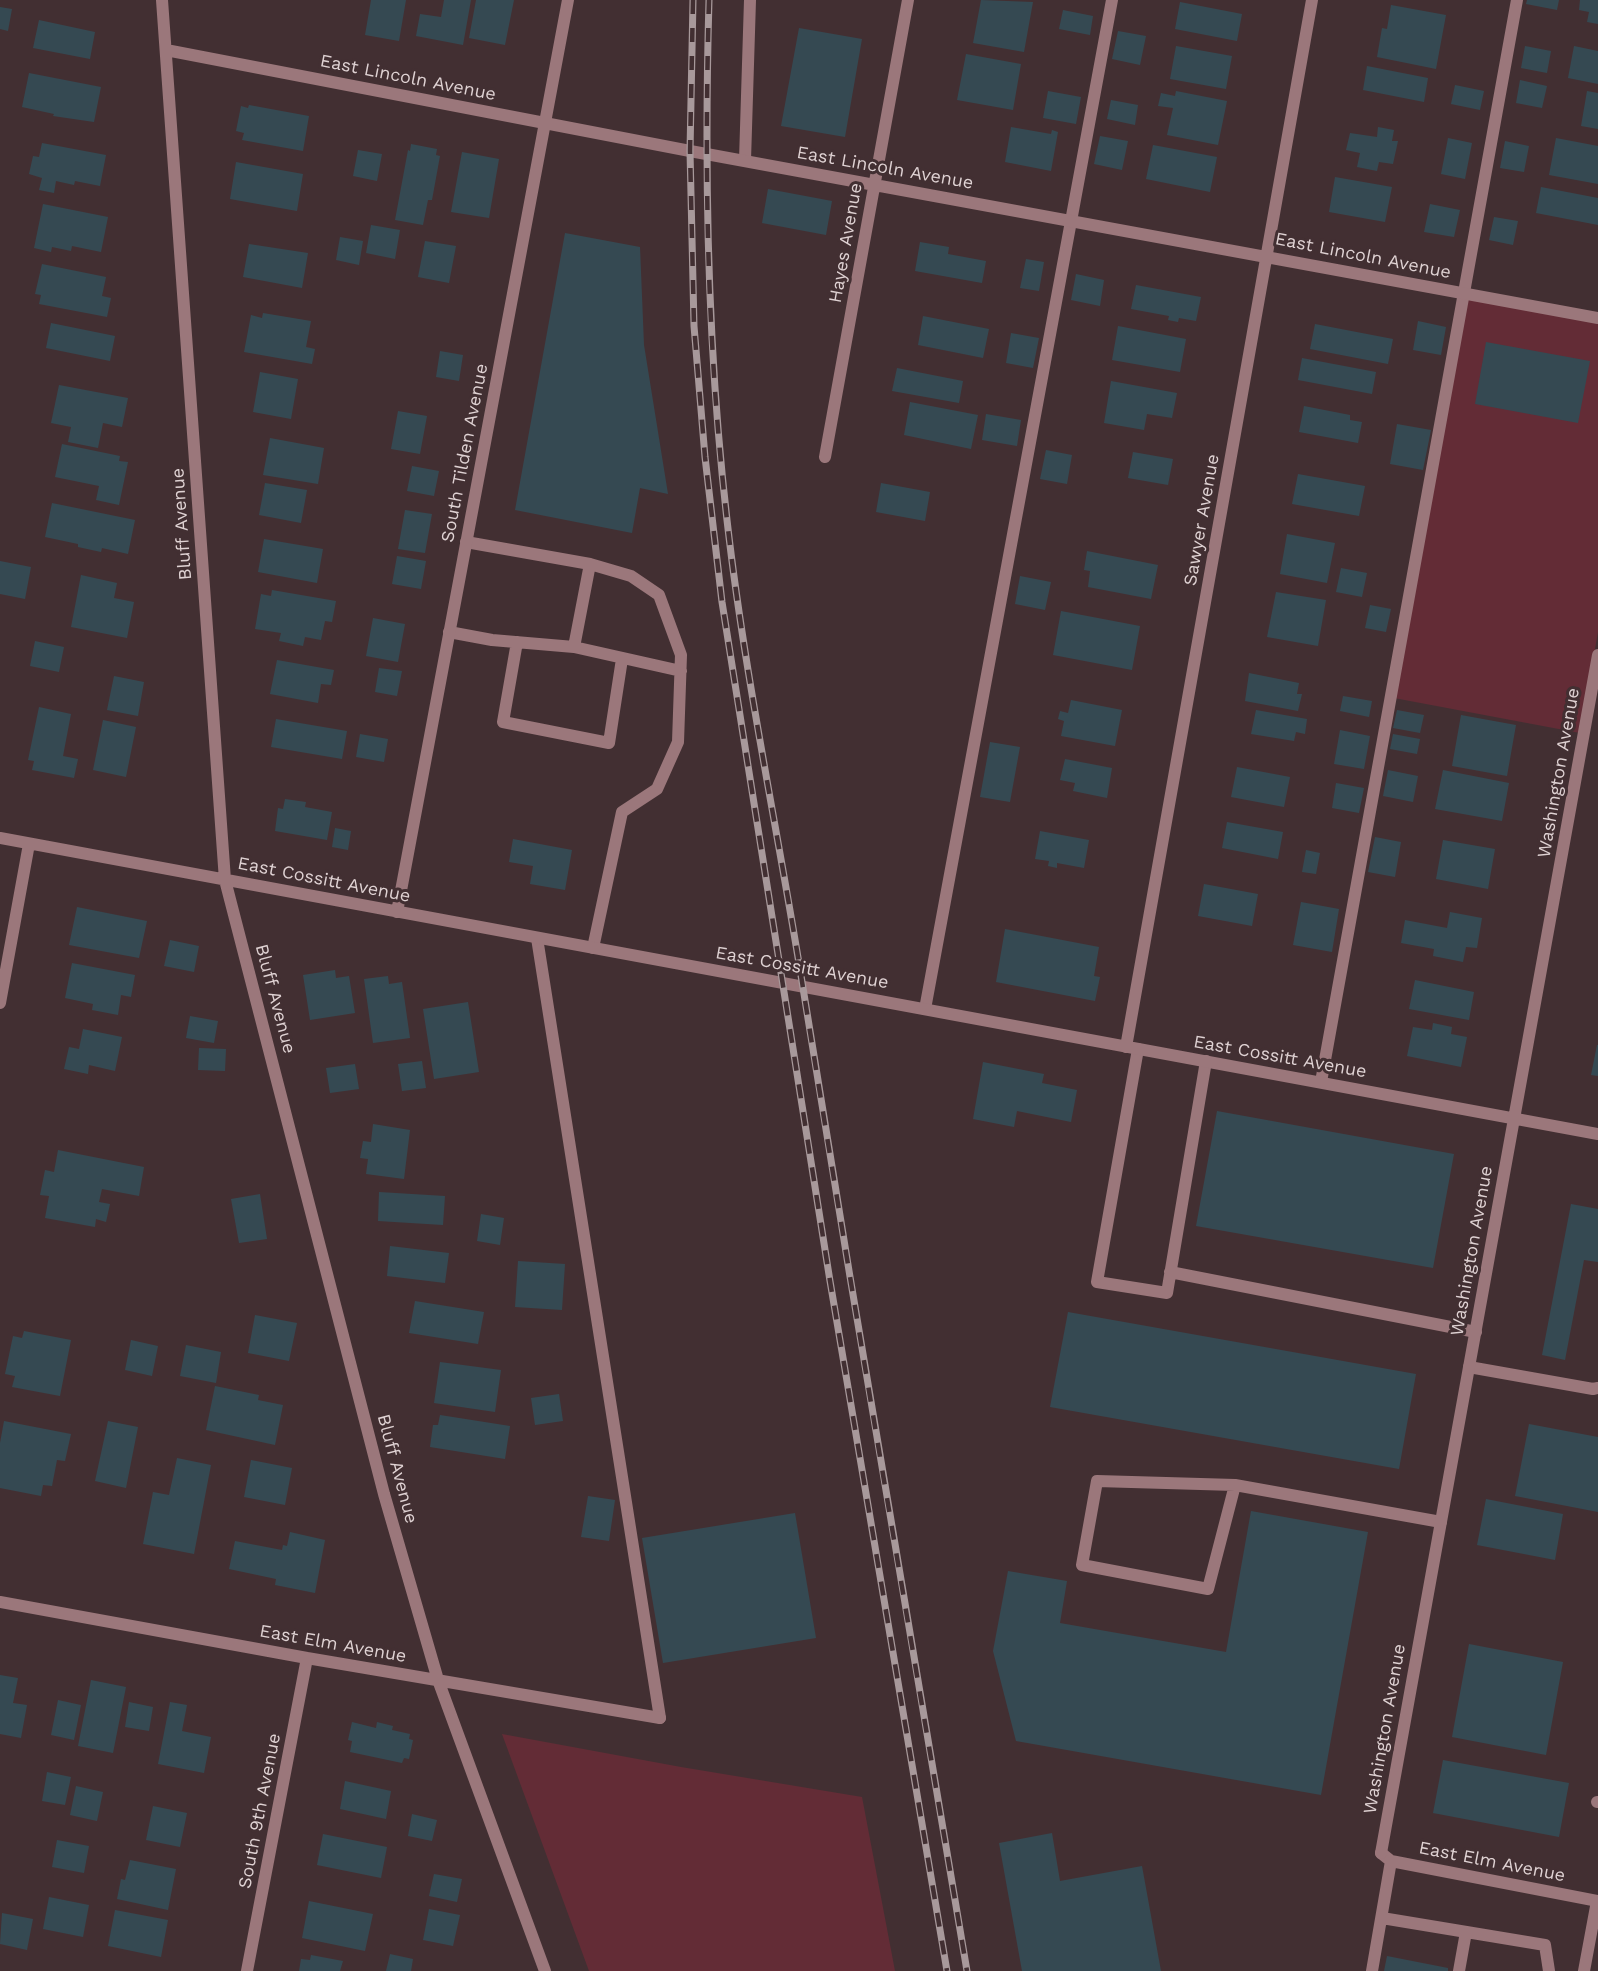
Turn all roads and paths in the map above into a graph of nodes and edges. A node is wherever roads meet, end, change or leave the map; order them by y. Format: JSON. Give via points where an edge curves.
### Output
{"nodes":[{"id":1,"x":162,"y":0,"type":"edge"},
{"id":2,"x":568,"y":0,"type":"edge"},
{"id":3,"x":750,"y":0,"type":"edge"},
{"id":4,"x":908,"y":0,"type":"edge"},
{"id":5,"x":1112,"y":0,"type":"edge"},
{"id":6,"x":1312,"y":0,"type":"edge"},
{"id":7,"x":1517,"y":0,"type":"edge"},
{"id":8,"x":166,"y":50,"type":"junction"},
{"id":9,"x":545,"y":123,"type":"junction"},
{"id":10,"x":745,"y":160,"type":"junction"},
{"id":11,"x":875,"y":184,"type":"junction"},
{"id":12,"x":1072,"y":220,"type":"junction"},
{"id":13,"x":1268,"y":256,"type":"junction"},
{"id":14,"x":1464,"y":293,"type":"junction"},
{"id":15,"x":1598,"y":318,"type":"edge"},
{"id":16,"x":825,"y":457,"type":"dead end"},
{"id":17,"x":466,"y":542,"type":"junction"},
{"id":18,"x":590,"y":564,"type":"junction"},
{"id":19,"x":449,"y":632,"type":"junction"},
{"id":20,"x":517,"y":642,"type":"junction"},
{"id":21,"x":574,"y":647,"type":"junction"},
{"id":22,"x":1598,"y":655,"type":"edge"},
{"id":23,"x":622,"y":659,"type":"junction"},
{"id":24,"x":681,"y":671,"type":"junction"},
{"id":25,"x":0,"y":838,"type":"edge"},
{"id":26,"x":29,"y":843,"type":"junction"},
{"id":27,"x":225,"y":880,"type":"junction"},
{"id":28,"x":397,"y":912,"type":"junction"},
{"id":29,"x":537,"y":938,"type":"junction"},
{"id":30,"x":593,"y":948,"type":"junction"},
{"id":31,"x":0,"y":1003,"type":"edge"},
{"id":32,"x":926,"y":1009,"type":"junction"},
{"id":33,"x":1132,"y":1048,"type":"junction"},
{"id":34,"x":1206,"y":1061,"type":"junction"},
{"id":35,"x":1321,"y":1082,"type":"junction"},
{"id":36,"x":1515,"y":1118,"type":"junction"},
{"id":37,"x":1598,"y":1134,"type":"edge"},
{"id":38,"x":1170,"y":1272,"type":"junction"},
{"id":39,"x":1476,"y":1332,"type":"junction"},
{"id":40,"x":1469,"y":1367,"type":"junction"},
{"id":41,"x":1598,"y":1388,"type":"edge"},
{"id":42,"x":1235,"y":1485,"type":"junction"},
{"id":43,"x":1441,"y":1522,"type":"junction"},
{"id":44,"x":0,"y":1602,"type":"edge"},
{"id":45,"x":307,"y":1658,"type":"junction"},
{"id":46,"x":438,"y":1680,"type":"junction"},
{"id":47,"x":1386,"y":1857,"type":"junction"},
{"id":48,"x":1598,"y":1901,"type":"edge"},
{"id":49,"x":1382,"y":1918,"type":"junction"},
{"id":50,"x":1466,"y":1932,"type":"junction"},
{"id":51,"x":247,"y":1971,"type":"edge"},
{"id":52,"x":545,"y":1971,"type":"edge"},
{"id":53,"x":1372,"y":1971,"type":"edge"},
{"id":54,"x":1460,"y":1971,"type":"edge"},
{"id":55,"x":1549,"y":1971,"type":"edge"},
{"id":56,"x":1584,"y":1971,"type":"edge"}],
"edges":[{"from":1,"to":8,"type":"street","name":"Bluff Avenue"},
{"from":2,"to":9,"type":"street","name":"South Tilden Avenue"},
{"from":3,"to":10,"type":"street"},
{"from":4,"to":11,"type":"street","name":"Hayes Avenue"},
{"from":5,"to":12,"type":"street"},
{"from":6,"to":13,"type":"street","name":"Sawyer Avenue"},
{"from":7,"to":14,"type":"street"},
{"from":8,"to":9,"type":"street","name":"East Lincoln Avenue"},
{"from":8,"to":27,"type":"street","name":"Bluff Avenue"},
{"from":9,"to":10,"type":"street","name":"East Lincoln Avenue"},
{"from":9,"to":17,"type":"street","name":"South Tilden Avenue"},
{"from":10,"to":11,"type":"street","name":"East Lincoln Avenue"},
{"from":11,"to":12,"type":"street","name":"East Lincoln Avenue"},
{"from":11,"to":16,"type":"street","name":"Hayes Avenue"},
{"from":12,"to":13,"type":"street","name":"East Lincoln Avenue"},
{"from":12,"to":32,"type":"street"},
{"from":13,"to":14,"type":"street","name":"East Lincoln Avenue"},
{"from":13,"to":33,"type":"street","name":"Sawyer Avenue"},
{"from":14,"to":15,"type":"street","name":"East Lincoln Avenue"},
{"from":14,"to":35,"type":"street"},
{"from":17,"to":18,"type":"street"},
{"from":17,"to":19,"type":"street","name":"South Tilden Avenue"},
{"from":18,"to":21,"type":"street"},
{"from":18,"to":24,"type":"street","via":[[631,576],[659,595],[681,655]]},
{"from":19,"to":20,"type":"street"},
{"from":19,"to":28,"type":"street","name":"South Tilden Avenue"},
{"from":20,"to":21,"type":"street"},
{"from":20,"to":23,"type":"street","via":[[503,722],[609,743]]},
{"from":21,"to":23,"type":"street"},
{"from":22,"to":36,"type":"street","name":"Washington Avenue"},
{"from":23,"to":24,"type":"street"},
{"from":24,"to":30,"type":"street","via":[[678,742],[657,789],[622,812]]},
{"from":25,"to":26,"type":"street","name":"East Cossitt Avenue"},
{"from":26,"to":27,"type":"street","name":"East Cossitt Avenue"},
{"from":26,"to":31,"type":"street"},
{"from":27,"to":28,"type":"street","name":"East Cossitt Avenue"},
{"from":27,"to":46,"type":"street","name":"Bluff Avenue","via":[[384,1494]]},
{"from":28,"to":29,"type":"street","name":"East Cossitt Avenue"},
{"from":29,"to":30,"type":"street","name":"East Cossitt Avenue"},
{"from":29,"to":46,"type":"street","name":"East Elm Avenue","via":[[660,1718]]},
{"from":30,"to":32,"type":"street","name":"East Cossitt Avenue"},
{"from":32,"to":33,"type":"street","name":"East Cossitt Avenue"},
{"from":33,"to":34,"type":"street","name":"East Cossitt Avenue"},
{"from":33,"to":38,"type":"street","name":"Sawyer Avenue","via":[[1096,1282],[1167,1293]]},
{"from":34,"to":35,"type":"street","name":"East Cossitt Avenue"},
{"from":34,"to":38,"type":"street"},
{"from":35,"to":36,"type":"street","name":"East Cossitt Avenue"},
{"from":36,"to":37,"type":"street","name":"East Cossitt Avenue"},
{"from":36,"to":39,"type":"street","name":"Washington Avenue"},
{"from":38,"to":39,"type":"street"},
{"from":39,"to":40,"type":"street","name":"Washington Avenue"},
{"from":40,"to":41,"type":"street"},
{"from":40,"to":43,"type":"street","name":"Washington Avenue"},
{"from":42,"to":42,"type":"street","via":[[1097,1481],[1082,1565],[1208,1589]]},
{"from":42,"to":43,"type":"street"},
{"from":43,"to":47,"type":"street","name":"Washington Avenue"},
{"from":44,"to":45,"type":"street","name":"East Elm Avenue"},
{"from":45,"to":46,"type":"street","name":"East Elm Avenue"},
{"from":45,"to":51,"type":"street","name":"South 9th Avenue"},
{"from":46,"to":52,"type":"street","name":"Bluff Avenue"},
{"from":47,"to":48,"type":"street","name":"East Elm Avenue"},
{"from":47,"to":49,"type":"street","name":"Washington Avenue"},
{"from":48,"to":56,"type":"street"},
{"from":49,"to":50,"type":"street"},
{"from":49,"to":53,"type":"street","name":"Washington Avenue"},
{"from":50,"to":54,"type":"street"},
{"from":50,"to":55,"type":"street","via":[[1545,1945]]}]}
